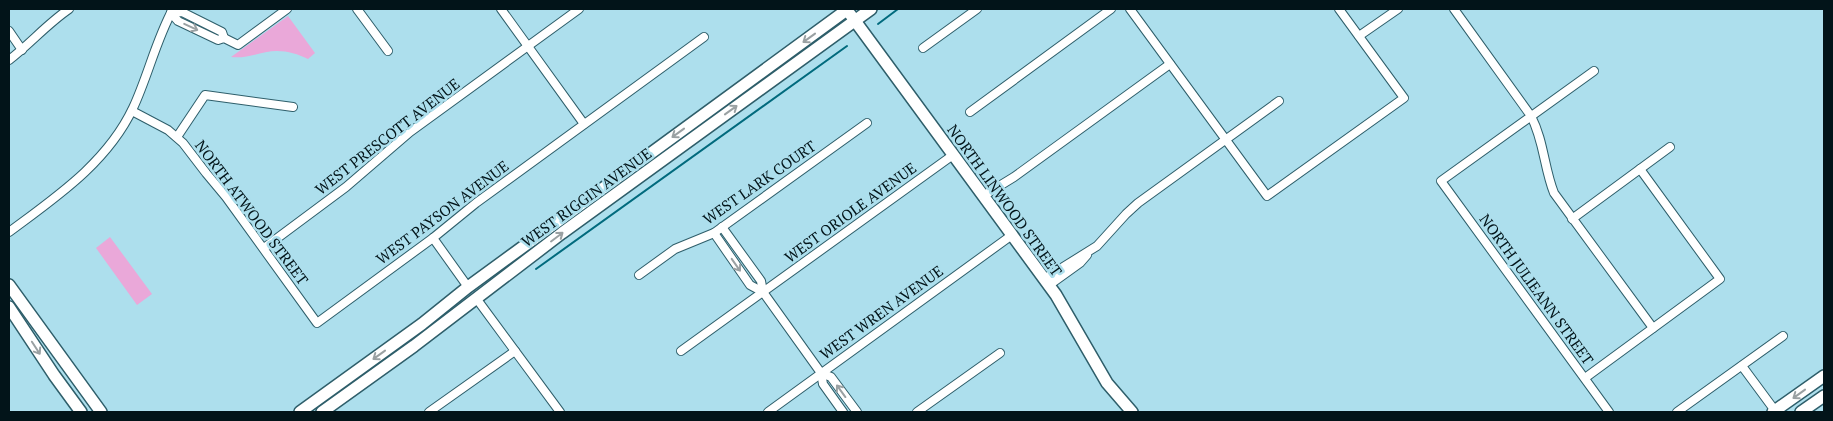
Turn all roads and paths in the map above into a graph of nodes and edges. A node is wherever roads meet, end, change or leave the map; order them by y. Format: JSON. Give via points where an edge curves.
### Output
{"nodes":[{"id":1,"x":69,"y":9,"type":"edge"},
{"id":2,"x":287,"y":9,"type":"edge"},
{"id":3,"x":357,"y":9,"type":"edge"},
{"id":4,"x":501,"y":9,"type":"edge"},
{"id":5,"x":579,"y":9,"type":"edge"},
{"id":6,"x":848,"y":9,"type":"edge"},
{"id":7,"x":871,"y":9,"type":"edge"},
{"id":8,"x":977,"y":9,"type":"edge"},
{"id":9,"x":1111,"y":9,"type":"edge"},
{"id":10,"x":1130,"y":9,"type":"edge"},
{"id":11,"x":1339,"y":9,"type":"edge"},
{"id":12,"x":1398,"y":9,"type":"edge"},
{"id":13,"x":1454,"y":9,"type":"edge"},
{"id":14,"x":172,"y":11,"type":"edge"},
{"id":15,"x":855,"y":20,"type":"junction"},
{"id":16,"x":9,"y":31,"type":"edge"},
{"id":17,"x":1359,"y":36,"type":"junction"},
{"id":18,"x":704,"y":37,"type":"dead end"},
{"id":19,"x":528,"y":46,"type":"junction"},
{"id":20,"x":923,"y":48,"type":"dead end"},
{"id":21,"x":22,"y":50,"type":"junction"},
{"id":22,"x":388,"y":51,"type":"dead end"},
{"id":23,"x":9,"y":60,"type":"edge"},
{"id":24,"x":1170,"y":64,"type":"junction"},
{"id":25,"x":1594,"y":71,"type":"dead end"},
{"id":26,"x":1279,"y":101,"type":"dead end"},
{"id":27,"x":292,"y":107,"type":"dead end"},
{"id":28,"x":132,"y":111,"type":"junction"},
{"id":29,"x":970,"y":112,"type":"dead end"},
{"id":30,"x":1531,"y":116,"type":"junction"},
{"id":31,"x":867,"y":123,"type":"dead end"},
{"id":32,"x":584,"y":124,"type":"junction"},
{"id":33,"x":177,"y":137,"type":"junction"},
{"id":34,"x":1226,"y":140,"type":"junction"},
{"id":35,"x":1670,"y":147,"type":"dead end"},
{"id":36,"x":953,"y":155,"type":"junction"},
{"id":37,"x":1640,"y":169,"type":"junction"},
{"id":38,"x":983,"y":196,"type":"junction"},
{"id":39,"x":1572,"y":218,"type":"junction"},
{"id":40,"x":722,"y":226,"type":"junction"},
{"id":41,"x":546,"y":230,"type":"junction"},
{"id":42,"x":9,"y":232,"type":"edge"},
{"id":43,"x":714,"y":233,"type":"junction"},
{"id":44,"x":1012,"y":235,"type":"junction"},
{"id":45,"x":433,"y":238,"type":"junction"},
{"id":46,"x":264,"y":248,"type":"junction"},
{"id":47,"x":640,"y":276,"type":"dead end"},
{"id":48,"x":1046,"y":282,"type":"junction"},
{"id":49,"x":9,"y":286,"type":"edge"},
{"id":50,"x":468,"y":287,"type":"junction"},
{"id":51,"x":763,"y":292,"type":"junction"},
{"id":52,"x":476,"y":298,"type":"junction"},
{"id":53,"x":9,"y":307,"type":"edge"},
{"id":54,"x":317,"y":323,"type":"joint"},
{"id":55,"x":1654,"y":328,"type":"junction"},
{"id":56,"x":1783,"y":336,"type":"dead end"},
{"id":57,"x":515,"y":351,"type":"junction"},
{"id":58,"x":681,"y":351,"type":"dead end"},
{"id":59,"x":1000,"y":353,"type":"dead end"},
{"id":60,"x":394,"y":360,"type":"junction"},
{"id":61,"x":1742,"y":366,"type":"junction"},
{"id":62,"x":821,"y":373,"type":"junction"},
{"id":63,"x":1824,"y":376,"type":"edge"},
{"id":64,"x":1585,"y":378,"type":"junction"},
{"id":65,"x":1824,"y":396,"type":"edge"},
{"id":66,"x":81,"y":412,"type":"edge"},
{"id":67,"x":101,"y":412,"type":"edge"},
{"id":68,"x":300,"y":412,"type":"edge"},
{"id":69,"x":322,"y":412,"type":"edge"},
{"id":70,"x":429,"y":412,"type":"edge"},
{"id":71,"x":560,"y":412,"type":"edge"},
{"id":72,"x":768,"y":412,"type":"edge"},
{"id":73,"x":843,"y":412,"type":"edge"},
{"id":74,"x":857,"y":412,"type":"edge"},
{"id":75,"x":918,"y":412,"type":"edge"},
{"id":76,"x":1132,"y":412,"type":"edge"},
{"id":77,"x":1609,"y":412,"type":"edge"},
{"id":78,"x":1677,"y":412,"type":"edge"},
{"id":79,"x":1774,"y":412,"type":"edge"},
{"id":80,"x":1801,"y":412,"type":"edge"}],
"edges":[{"from":1,"to":21,"type":"street"},
{"from":2,"to":14,"type":"street","via":[[238,45],[224,38],[222,32],[184,13]]},
{"from":3,"to":22,"type":"street"},
{"from":4,"to":19,"type":"street"},
{"from":5,"to":19,"type":"street","name":"WEST PRESCOTT AVENUE"},
{"from":6,"to":15,"type":"main road","name":"NORTH LINWOOD STREET"},
{"from":6,"to":41,"type":"main road","name":"WEST RIGGIN AVENUE","one_way":true},
{"from":7,"to":15,"type":"main road","name":"WEST RIGGIN AVENUE"},
{"from":8,"to":20,"type":"street"},
{"from":9,"to":29,"type":"street"},
{"from":10,"to":24,"type":"street"},
{"from":11,"to":17,"type":"street"},
{"from":12,"to":17,"type":"street"},
{"from":13,"to":30,"type":"street"},
{"from":14,"to":28,"type":"street"},
{"from":15,"to":36,"type":"main road","name":"NORTH LINWOOD STREET"},
{"from":52,"to":15,"type":"main road","name":"WEST RIGGIN AVENUE","one_way":true},
{"from":16,"to":21,"type":"street"},
{"from":17,"to":34,"type":"street","via":[[1404,98],[1267,196]]},
{"from":18,"to":32,"type":"street","name":"WEST PAYSON AVENUE"},
{"from":19,"to":32,"type":"street"},
{"from":19,"to":46,"type":"street","name":"WEST PRESCOTT AVENUE","via":[[410,132],[346,187]]},
{"from":21,"to":23,"type":"street"},
{"from":24,"to":34,"type":"street"},
{"from":24,"to":38,"type":"street"},
{"from":25,"to":30,"type":"street"},
{"from":26,"to":34,"type":"street"},
{"from":27,"to":33,"type":"street","via":[[205,95]]},
{"from":28,"to":33,"type":"street","name":"NORTH ATWOOD STREET"},
{"from":28,"to":42,"type":"street","via":[[88,169]]},
{"from":30,"to":39,"type":"street","via":[[1541,139],[1554,193]]},
{"from":30,"to":64,"type":"street","name":"NORTH JULIEANN STREET","via":[[1442,181]]},
{"from":31,"to":40,"type":"street","name":"WEST LARK COURT"},
{"from":32,"to":45,"type":"street","name":"WEST PAYSON AVENUE"},
{"from":33,"to":46,"type":"street","name":"NORTH ATWOOD STREET"},
{"from":34,"to":48,"type":"street","via":[[1138,203],[1080,263]]},
{"from":35,"to":37,"type":"street"},
{"from":36,"to":38,"type":"main road","name":"NORTH LINWOOD STREET"},
{"from":36,"to":51,"type":"street","name":"WEST ORIOLE AVENUE"},
{"from":37,"to":39,"type":"street"},
{"from":37,"to":55,"type":"street","via":[[1720,279]]},
{"from":38,"to":44,"type":"main road","name":"NORTH LINWOOD STREET"},
{"from":39,"to":55,"type":"street"},
{"from":40,"to":43,"type":"street","name":"WEST LARK COURT"},
{"from":40,"to":51,"type":"street","via":[[761,280]]},
{"from":41,"to":50,"type":"main road","name":"WEST RIGGIN AVENUE"},
{"from":41,"to":52,"type":"main road","via":[[539,241],[482,285]]},
{"from":43,"to":47,"type":"street","name":"WEST LARK COURT","via":[[675,249]]},
{"from":43,"to":51,"type":"street","one_way":true,"via":[[750,285]]},
{"from":44,"to":48,"type":"main road","name":"NORTH LINWOOD STREET"},
{"from":44,"to":62,"type":"street","name":"WEST WREN AVENUE"},
{"from":45,"to":50,"type":"street"},
{"from":45,"to":54,"type":"street","name":"WEST PAYSON AVENUE"},
{"from":46,"to":54,"type":"street","name":"NORTH ATWOOD STREET"},
{"from":48,"to":76,"type":"main road","name":"NORTH LINWOOD STREET","via":[[1107,383]]},
{"from":49,"to":67,"type":"main road"},
{"from":50,"to":60,"type":"main road","via":[[470,290],[466,296],[407,344]]},
{"from":50,"to":68,"type":"main road","name":"WEST RIGGIN AVENUE","one_way":true},
{"from":51,"to":58,"type":"street","name":"WEST ORIOLE AVENUE"},
{"from":51,"to":62,"type":"street"},
{"from":52,"to":57,"type":"street"},
{"from":52,"to":60,"type":"main road","name":"WEST RIGGIN AVENUE"},
{"from":53,"to":66,"type":"main road","one_way":true},
{"from":55,"to":64,"type":"street"},
{"from":56,"to":61,"type":"street"},
{"from":57,"to":70,"type":"street"},
{"from":57,"to":71,"type":"street"},
{"from":59,"to":75,"type":"street"},
{"from":60,"to":69,"type":"main road","name":"WEST RIGGIN AVENUE"},
{"from":61,"to":78,"type":"street"},
{"from":61,"to":79,"type":"street"},
{"from":62,"to":72,"type":"street","name":"WEST WREN AVENUE"},
{"from":62,"to":73,"type":"street","via":[[823,384]]},
{"from":74,"to":62,"type":"street","one_way":true,"via":[[831,377]]},
{"from":63,"to":79,"type":"main road","one_way":true},
{"from":64,"to":77,"type":"street","name":"NORTH JULIEANN STREET"},
{"from":65,"to":80,"type":"main road"}]}
